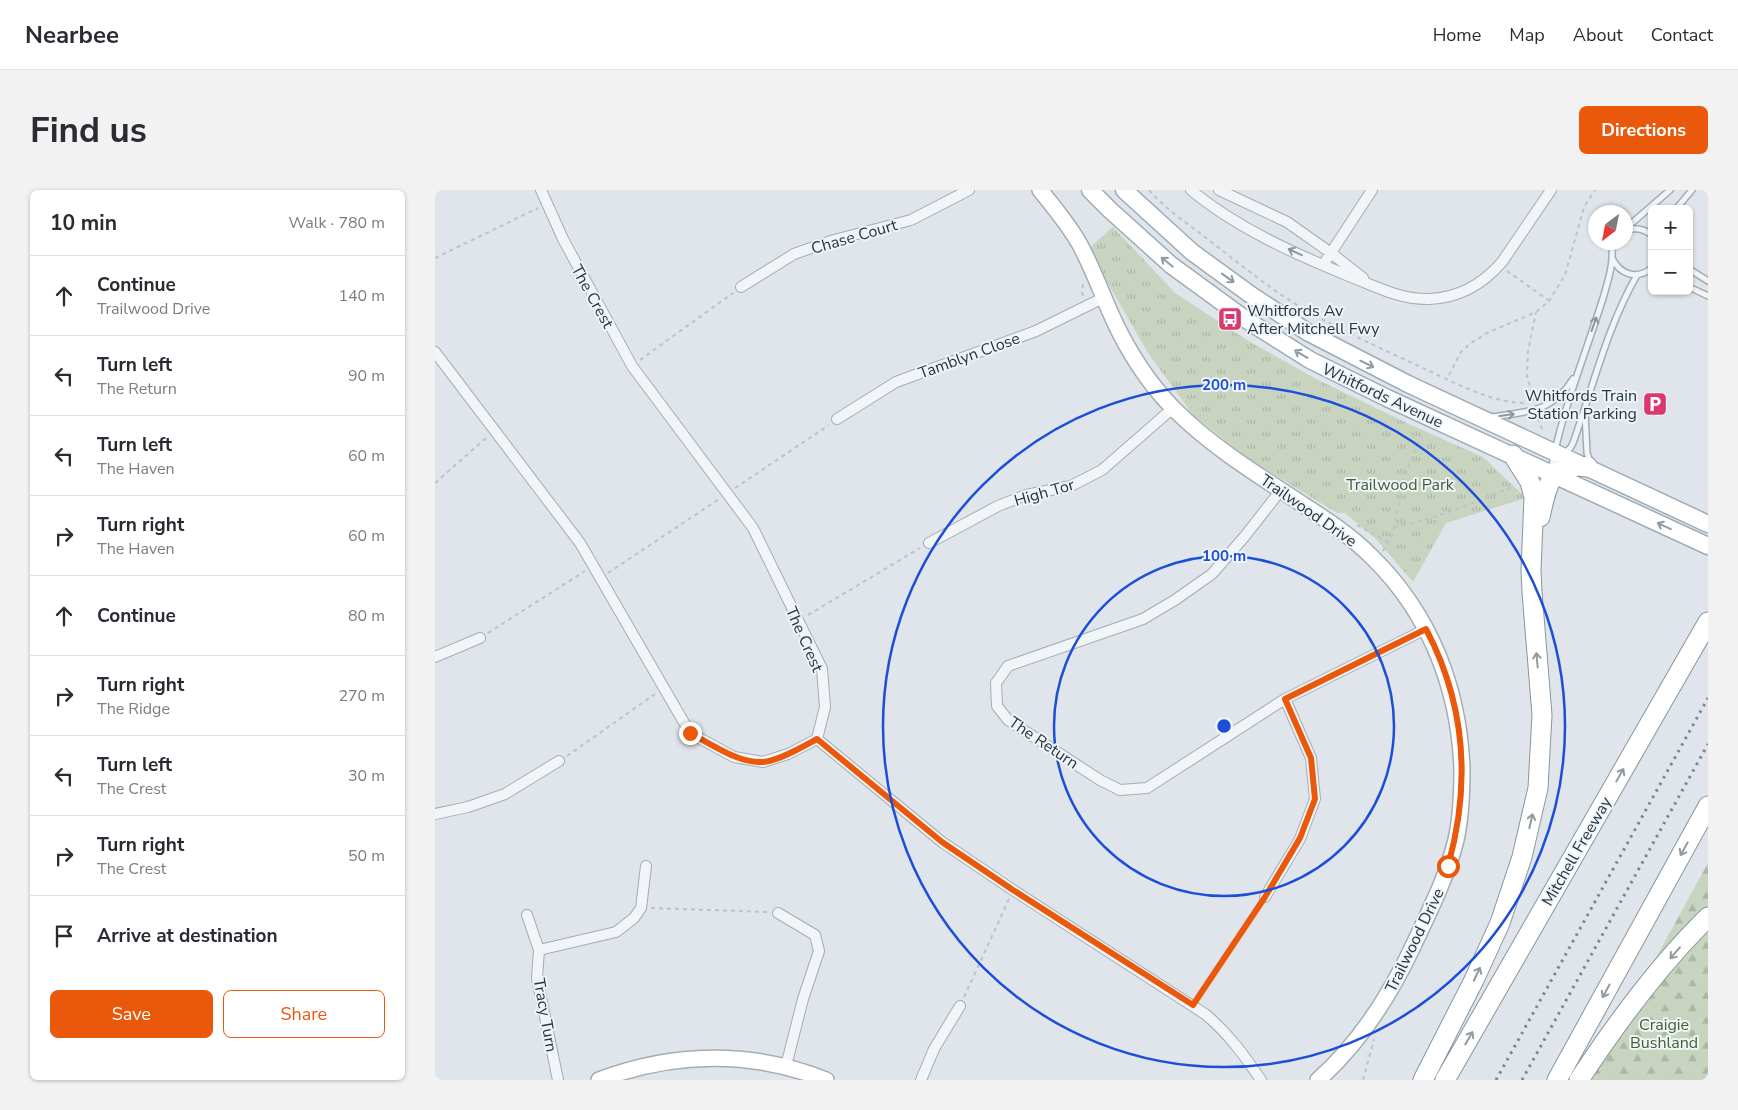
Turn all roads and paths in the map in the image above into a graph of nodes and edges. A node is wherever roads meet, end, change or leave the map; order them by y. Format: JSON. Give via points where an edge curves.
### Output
{"nodes":[{"id":1,"x":541,"y":190,"type":"edge"},
{"id":2,"x":969,"y":190,"type":"edge"},
{"id":3,"x":1040,"y":190,"type":"edge"},
{"id":4,"x":1090,"y":190,"type":"edge"},
{"id":5,"x":1124,"y":190,"type":"edge"},
{"id":6,"x":1149,"y":190,"type":"edge"},
{"id":7,"x":1219,"y":190,"type":"edge"},
{"id":8,"x":1372,"y":190,"type":"edge"},
{"id":9,"x":1551,"y":190,"type":"edge"},
{"id":10,"x":1595,"y":190,"type":"edge"},
{"id":11,"x":1670,"y":190,"type":"edge"},
{"id":12,"x":1692,"y":190,"type":"edge"},
{"id":13,"x":1195,"y":191,"type":"edge"},
{"id":14,"x":547,"y":204,"type":"junction"},
{"id":15,"x":1679,"y":205,"type":"edge"},
{"id":16,"x":1633,"y":223,"type":"edge"},
{"id":17,"x":1633,"y":229,"type":"edge"},
{"id":18,"x":1648,"y":233,"type":"edge"},
{"id":19,"x":1611,"y":250,"type":"edge"},
{"id":20,"x":1331,"y":252,"type":"junction"},
{"id":21,"x":435,"y":258,"type":"edge"},
{"id":22,"x":1612,"y":258,"type":"junction"},
{"id":23,"x":1323,"y":265,"type":"junction"},
{"id":24,"x":1648,"y":271,"type":"edge"},
{"id":25,"x":1507,"y":272,"type":"dead end"},
{"id":26,"x":1693,"y":272,"type":"edge"},
{"id":27,"x":1645,"y":273,"type":"junction"},
{"id":28,"x":1648,"y":273,"type":"edge"},
{"id":29,"x":1637,"y":275,"type":"junction"},
{"id":30,"x":1084,"y":280,"type":"dead end"},
{"id":31,"x":1708,"y":281,"type":"edge"},
{"id":32,"x":1371,"y":285,"type":"junction"},
{"id":33,"x":741,"y":287,"type":"joint"},
{"id":34,"x":1693,"y":289,"type":"edge"},
{"id":35,"x":1708,"y":296,"type":"edge"},
{"id":36,"x":1105,"y":297,"type":"junction"},
{"id":37,"x":1549,"y":301,"type":"junction"},
{"id":38,"x":1089,"y":306,"type":"junction"},
{"id":39,"x":1536,"y":312,"type":"junction"},
{"id":40,"x":435,"y":352,"type":"edge"},
{"id":41,"x":632,"y":366,"type":"junction"},
{"id":42,"x":1578,"y":370,"type":"junction"},
{"id":43,"x":1449,"y":375,"type":"dead end"},
{"id":44,"x":1173,"y":408,"type":"junction"},
{"id":45,"x":1585,"y":410,"type":"junction"},
{"id":46,"x":1482,"y":418,"type":"junction"},
{"id":47,"x":837,"y":419,"type":"dead end"},
{"id":48,"x":494,"y":430,"type":"junction"},
{"id":49,"x":1421,"y":434,"type":"dead end"},
{"id":50,"x":1548,"y":461,"type":"junction"},
{"id":51,"x":1591,"y":468,"type":"junction"},
{"id":52,"x":435,"y":483,"type":"edge"},
{"id":53,"x":1519,"y":484,"type":"dead end"},
{"id":54,"x":1281,"y":490,"type":"junction"},
{"id":55,"x":1353,"y":523,"type":"dead end"},
{"id":56,"x":1708,"y":524,"type":"edge"},
{"id":57,"x":1394,"y":527,"type":"junction"},
{"id":58,"x":1388,"y":542,"type":"junction"},
{"id":59,"x":929,"y":543,"type":"joint"},
{"id":60,"x":1708,"y":546,"type":"edge"},
{"id":61,"x":1532,"y":550,"type":"junction"},
{"id":62,"x":1383,"y":556,"type":"dead end"},
{"id":63,"x":593,"y":566,"type":"junction"},
{"id":64,"x":798,"y":621,"type":"junction"},
{"id":65,"x":1708,"y":622,"type":"edge"},
{"id":66,"x":1426,"y":629,"type":"junction"},
{"id":67,"x":480,"y":638,"type":"joint"},
{"id":68,"x":435,"y":657,"type":"edge"},
{"id":69,"x":663,"y":688,"type":"junction"},
{"id":70,"x":1285,"y":699,"type":"junction"},
{"id":71,"x":817,"y":739,"type":"junction"},
{"id":72,"x":559,"y":761,"type":"joint"},
{"id":73,"x":1708,"y":806,"type":"edge"},
{"id":74,"x":435,"y":814,"type":"edge"},
{"id":75,"x":646,"y":866,"type":"dead end"},
{"id":76,"x":1013,"y":890,"type":"junction"},
{"id":77,"x":1265,"y":897,"type":"joint"},
{"id":78,"x":641,"y":908,"type":"junction"},
{"id":79,"x":778,"y":913,"type":"joint"},
{"id":80,"x":527,"y":915,"type":"dead end"},
{"id":81,"x":1708,"y":917,"type":"edge"},
{"id":82,"x":539,"y":950,"type":"junction"},
{"id":83,"x":1193,"y":1005,"type":"junction"},
{"id":84,"x":960,"y":1006,"type":"joint"},
{"id":85,"x":1377,"y":1033,"type":"dead end"},
{"id":86,"x":786,"y":1066,"type":"junction"},
{"id":87,"x":558,"y":1080,"type":"edge"},
{"id":88,"x":599,"y":1080,"type":"edge"},
{"id":89,"x":825,"y":1080,"type":"edge"},
{"id":90,"x":921,"y":1080,"type":"edge"},
{"id":91,"x":1261,"y":1080,"type":"edge"},
{"id":92,"x":1317,"y":1080,"type":"edge"},
{"id":93,"x":1363,"y":1080,"type":"edge"},
{"id":94,"x":1423,"y":1080,"type":"edge"},
{"id":95,"x":1445,"y":1080,"type":"edge"},
{"id":96,"x":1557,"y":1080,"type":"edge"},
{"id":97,"x":1579,"y":1080,"type":"edge"}],
"edges":[{"from":1,"to":14,"type":"street","name":"The Crest"},
{"from":2,"to":33,"type":"street","name":"Chase Court","via":[[911,220],[794,254]]},
{"from":3,"to":36,"type":"street","name":"Trailwood Drive","via":[[1077,240]]},
{"from":50,"to":4,"type":"main road","name":"Whitfords Avenue","one_way":true,"via":[[1346,378],[1310,360],[1171,265]]},
{"from":5,"to":46,"type":"main road","name":"Whitfords Avenue","one_way":true,"via":[[1192,252],[1282,316],[1359,360]]},
{"from":6,"to":39,"type":"path","via":[[1176,215],[1281,294],[1382,349],[1467,389],[1509,402],[1534,401],[1527,368]]},
{"from":7,"to":20,"type":"street","via":[[1279,218]]},
{"from":8,"to":20,"type":"street"},
{"from":9,"to":32,"type":"street","via":[[1502,262],[1471,287],[1447,297],[1420,299]]},
{"from":10,"to":37,"type":"path","via":[[1584,207],[1565,275]]},
{"from":11,"to":16,"type":"lane"},
{"from":12,"to":15,"type":"lane"},
{"from":23,"to":13,"type":"street","one_way":true,"via":[[1263,237]]},
{"from":14,"to":21,"type":"path"},
{"from":14,"to":41,"type":"street","name":"The Crest"},
{"from":17,"to":18,"type":"lane"},
{"from":19,"to":22,"type":"lane"},
{"from":20,"to":23,"type":"street"},
{"from":20,"to":32,"type":"street"},
{"from":22,"to":29,"type":"lane","via":[[1619,269]]},
{"from":42,"to":22,"type":"lane","one_way":true,"via":[[1605,293]]},
{"from":23,"to":32,"type":"street"},
{"from":24,"to":27,"type":"lane"},
{"from":25,"to":37,"type":"path"},
{"from":26,"to":31,"type":"lane"},
{"from":27,"to":28,"type":"lane"},
{"from":27,"to":29,"type":"lane"},
{"from":29,"to":45,"type":"lane","via":[[1615,321]]},
{"from":30,"to":38,"type":"path","via":[[1082,293]]},
{"from":33,"to":41,"type":"path"},
{"from":34,"to":35,"type":"lane"},
{"from":36,"to":38,"type":"street","name":"Tamblyn Close"},
{"from":36,"to":44,"type":"street","name":"Trailwood Drive","via":[[1129,349]]},
{"from":37,"to":39,"type":"path"},
{"from":38,"to":47,"type":"street","name":"Tamblyn Close","via":[[1036,331],[896,382]]},
{"from":39,"to":43,"type":"path","via":[[1471,343],[1461,352]]},
{"from":40,"to":48,"type":"street"},
{"from":41,"to":64,"type":"street","name":"The Crest","via":[[753,528]]},
{"from":46,"to":42,"type":"lane","one_way":true,"via":[[1533,411],[1551,403],[1565,392]]},
{"from":42,"to":50,"type":"lane"},
{"from":44,"to":54,"type":"street","name":"Trailwood Drive","via":[[1216,446]]},
{"from":44,"to":59,"type":"street","name":"High Tor","via":[[1102,470],[1071,486],[1026,495],[998,506]]},
{"from":45,"to":50,"type":"lane","via":[[1571,447]]},
{"from":45,"to":51,"type":"lane"},
{"from":46,"to":50,"type":"main road","name":"Whitfords Avenue"},
{"from":48,"to":52,"type":"path"},
{"from":48,"to":63,"type":"street","via":[[580,542]]},
{"from":49,"to":57,"type":"path","via":[[1403,479]]},
{"from":50,"to":51,"type":"highway"},
{"from":60,"to":50,"type":"main road","name":"Whitfords Avenue","one_way":true,"via":[[1578,485]]},
{"from":50,"to":61,"type":"highway"},
{"from":50,"to":61,"type":"highway","via":[[1530,482],[1534,497]]},
{"from":51,"to":56,"type":"main road"},
{"from":53,"to":57,"type":"path","via":[[1453,511]]},
{"from":54,"to":66,"type":"street","name":"Trailwood Drive","via":[[1344,532],[1373,558],[1400,589]]},
{"from":54,"to":70,"type":"street","name":"The Return","via":[[1212,574],[1175,600],[1143,619],[1008,666],[995,682],[997,706],[1008,720],[1120,790],[1147,788]]},
{"from":55,"to":58,"type":"path"},
{"from":57,"to":58,"type":"path"},
{"from":58,"to":62,"type":"path"},
{"from":59,"to":64,"type":"path"},
{"from":94,"to":61,"type":"highway","one_way":true,"via":[[1500,923],[1522,857],[1538,788],[1542,715],[1532,592]]},
{"from":63,"to":67,"type":"path"},
{"from":63,"to":69,"type":"street"},
{"from":64,"to":71,"type":"street","name":"The Crest","via":[[821,669],[825,707]]},
{"from":95,"to":65,"type":"highway","name":"Mitchell Freeway","one_way":true},
{"from":66,"to":70,"type":"street","name":"The Return"},
{"from":66,"to":92,"type":"street","name":"Trailwood Drive","via":[[1444,669],[1457,720],[1462,778],[1457,837],[1437,896],[1389,994],[1358,1038]]},
{"from":67,"to":68,"type":"street"},
{"from":69,"to":71,"type":"street","via":[[690,733],[734,757],[763,762]]},
{"from":69,"to":72,"type":"path"},
{"from":70,"to":77,"type":"street","via":[[1311,758],[1315,799],[1300,838]]},
{"from":71,"to":76,"type":"street","via":[[942,842]]},
{"from":72,"to":74,"type":"street","via":[[505,794],[468,808]]},
{"from":73,"to":96,"type":"highway","one_way":true},
{"from":75,"to":78,"type":"street"},
{"from":76,"to":83,"type":"street"},
{"from":76,"to":84,"type":"path"},
{"from":77,"to":83,"type":"path"},
{"from":78,"to":79,"type":"path"},
{"from":78,"to":82,"type":"street","via":[[616,932]]},
{"from":79,"to":86,"type":"street","via":[[815,935],[819,951]]},
{"from":80,"to":82,"type":"street","name":"Tracy Turn"},
{"from":81,"to":97,"type":"highway","one_way":true,"via":[[1642,991]]},
{"from":82,"to":87,"type":"street","name":"Tracy Turn","via":[[537,978]]},
{"from":83,"to":91,"type":"street","via":[[1227,1034]]},
{"from":84,"to":90,"type":"street","via":[[934,1049]]},
{"from":85,"to":93,"type":"path"},
{"from":86,"to":88,"type":"street","via":[[743,1059],[708,1058],[667,1062]]},
{"from":86,"to":89,"type":"street"}]}
